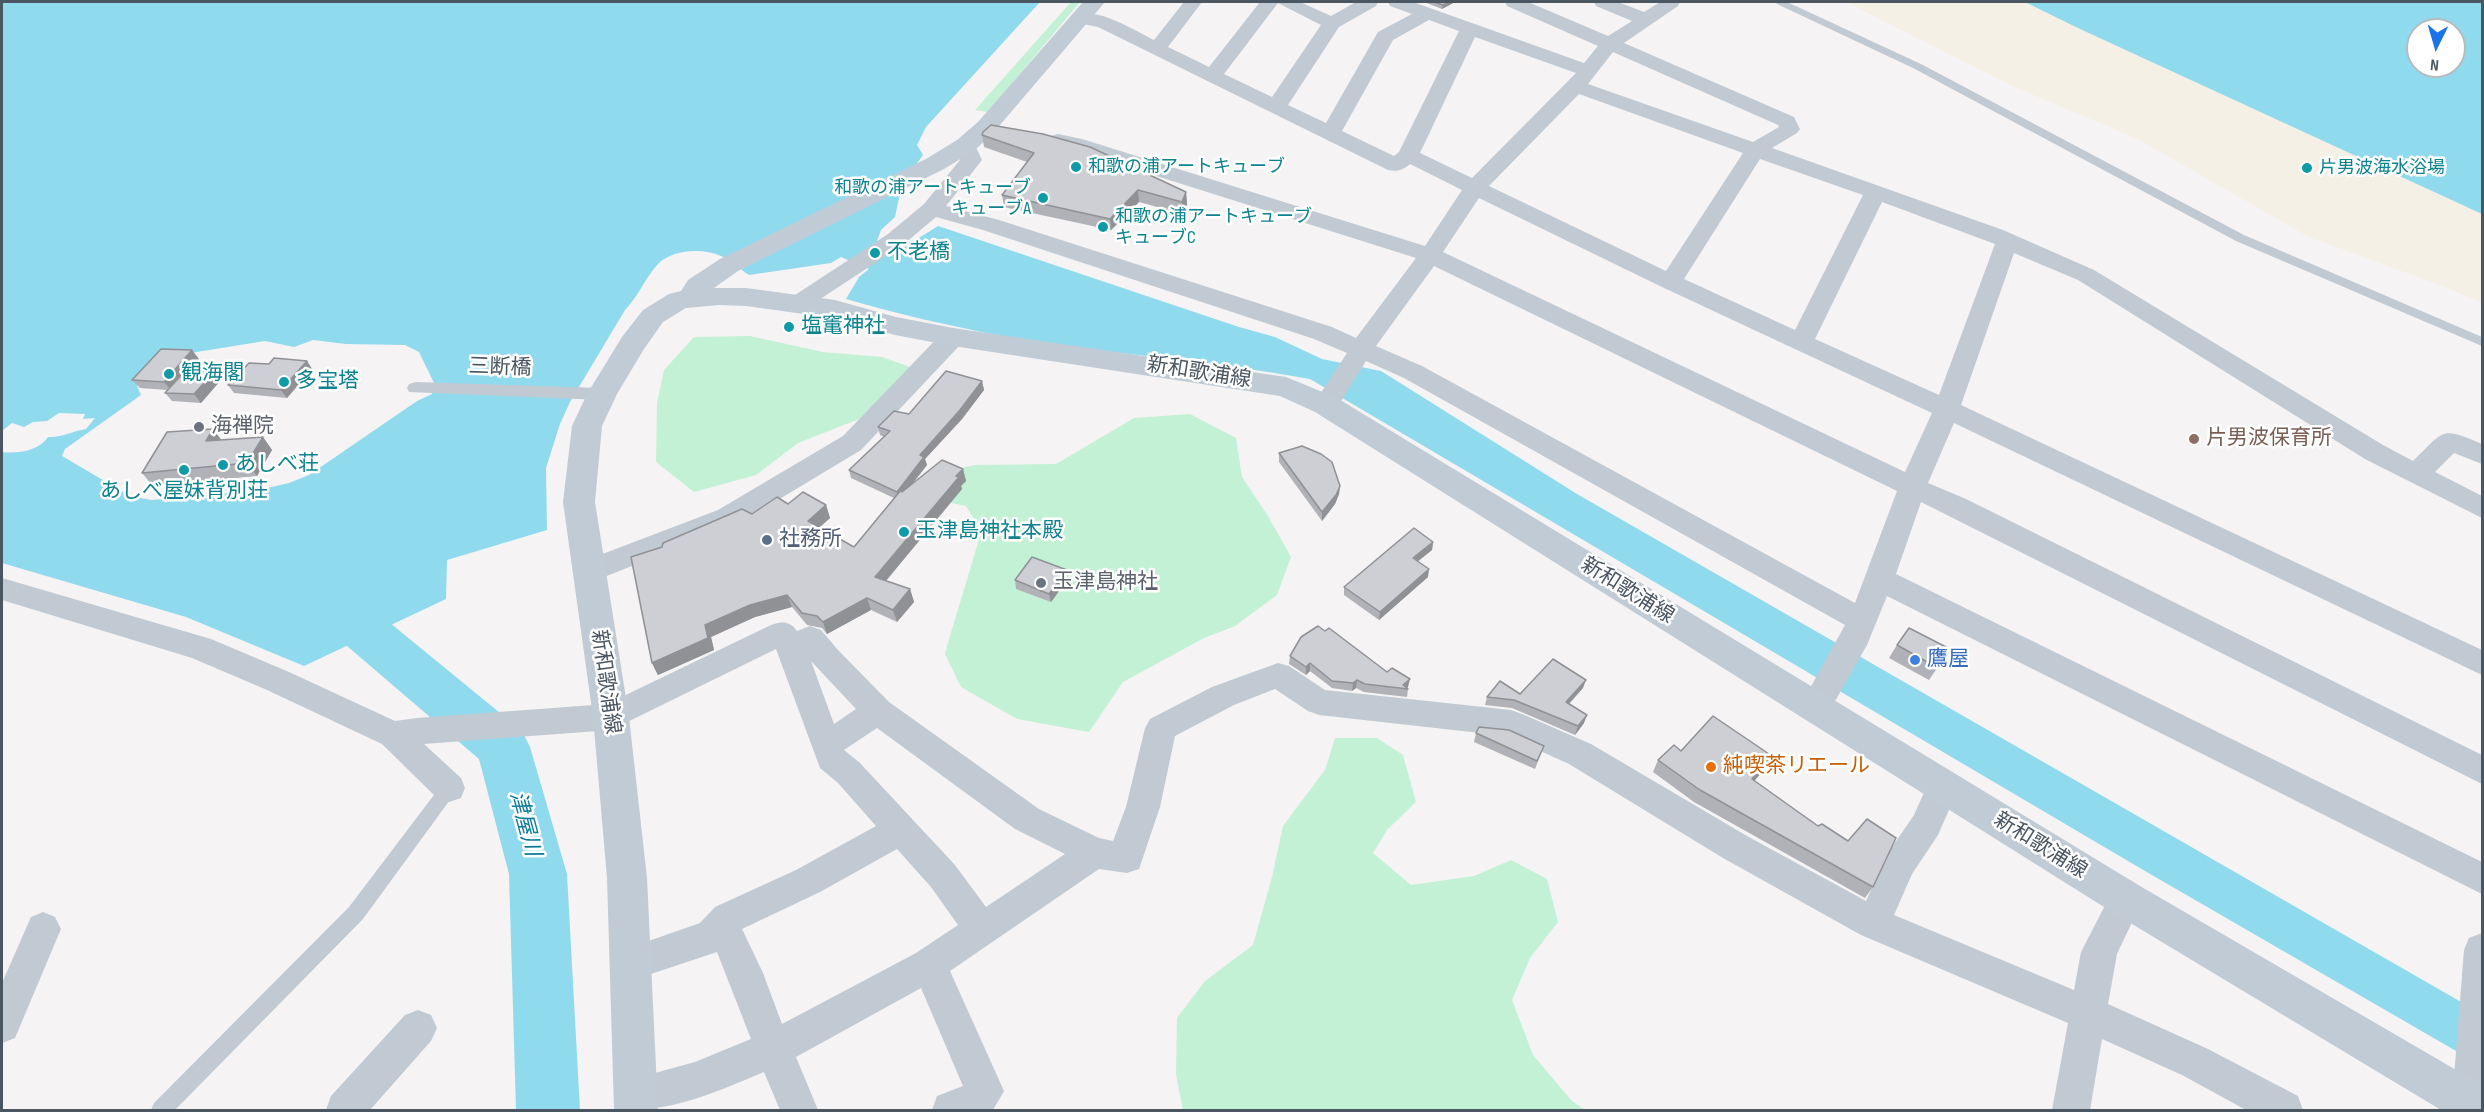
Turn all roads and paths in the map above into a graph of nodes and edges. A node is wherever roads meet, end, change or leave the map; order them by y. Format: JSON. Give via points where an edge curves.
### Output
{"nodes":[{"id":1,"x":1193,"y":2,"type":"edge"},
{"id":2,"x":1269,"y":2,"type":"edge"},
{"id":3,"x":1286,"y":2,"type":"edge"},
{"id":4,"x":1370,"y":2,"type":"edge"},
{"id":5,"x":1397,"y":2,"type":"edge"},
{"id":6,"x":1514,"y":2,"type":"edge"},
{"id":7,"x":1603,"y":2,"type":"edge"},
{"id":8,"x":1671,"y":2,"type":"edge"},
{"id":9,"x":1780,"y":2,"type":"edge"},
{"id":10,"x":1087,"y":10,"type":"edge"},
{"id":11,"x":1428,"y":13,"type":"junction"},
{"id":12,"x":1644,"y":19,"type":"junction"},
{"id":13,"x":1332,"y":22,"type":"junction"},
{"id":14,"x":1470,"y":28,"type":"junction"},
{"id":15,"x":1610,"y":44,"type":"junction"},
{"id":16,"x":1157,"y":49,"type":"junction"},
{"id":17,"x":1212,"y":76,"type":"junction"},
{"id":18,"x":1582,"y":78,"type":"junction"},
{"id":19,"x":1276,"y":107,"type":"junction"},
{"id":20,"x":1330,"y":134,"type":"junction"},
{"id":21,"x":1041,"y":137,"type":"edge"},
{"id":22,"x":966,"y":145,"type":"junction"},
{"id":23,"x":1756,"y":149,"type":"junction"},
{"id":24,"x":1408,"y":155,"type":"junction"},
{"id":25,"x":1475,"y":187,"type":"junction"},
{"id":26,"x":1876,"y":191,"type":"junction"},
{"id":27,"x":932,"y":209,"type":"junction"},
{"id":28,"x":2007,"y":242,"type":"junction"},
{"id":29,"x":1430,"y":255,"type":"junction"},
{"id":30,"x":1670,"y":282,"type":"junction"},
{"id":31,"x":691,"y":297,"type":"junction"},
{"id":32,"x":797,"y":304,"type":"junction"},
{"id":33,"x":953,"y":337,"type":"junction"},
{"id":34,"x":1801,"y":342,"type":"junction"},
{"id":35,"x":2482,"y":342,"type":"edge"},
{"id":36,"x":1359,"y":353,"type":"junction"},
{"id":37,"x":416,"y":388,"type":"dead end"},
{"id":38,"x":592,"y":394,"type":"junction"},
{"id":39,"x":1330,"y":400,"type":"junction"},
{"id":40,"x":1947,"y":409,"type":"junction"},
{"id":41,"x":2482,"y":454,"type":"edge"},
{"id":42,"x":2416,"y":474,"type":"junction"},
{"id":43,"x":1912,"y":487,"type":"junction"},
{"id":44,"x":2482,"y":508,"type":"edge"},
{"id":45,"x":589,"y":571,"type":"junction"},
{"id":46,"x":1880,"y":579,"type":"junction"},
{"id":47,"x":2,"y":589,"type":"edge"},
{"id":48,"x":1856,"y":633,"type":"junction"},
{"id":49,"x":790,"y":645,"type":"junction"},
{"id":50,"x":2482,"y":663,"type":"edge"},
{"id":51,"x":1821,"y":697,"type":"junction"},
{"id":52,"x":878,"y":711,"type":"junction"},
{"id":53,"x":611,"y":717,"type":"junction"},
{"id":54,"x":405,"y":733,"type":"junction"},
{"id":55,"x":825,"y":743,"type":"junction"},
{"id":56,"x":2482,"y":770,"type":"edge"},
{"id":57,"x":1943,"y":787,"type":"junction"},
{"id":58,"x":449,"y":788,"type":"joint"},
{"id":59,"x":901,"y":830,"type":"junction"},
{"id":60,"x":1095,"y":853,"type":"junction"},
{"id":61,"x":2482,"y":879,"type":"edge"},
{"id":62,"x":2126,"y":899,"type":"junction"},
{"id":63,"x":1873,"y":923,"type":"junction"},
{"id":64,"x":981,"y":929,"type":"junction"},
{"id":65,"x":43,"y":930,"type":"dead end"},
{"id":66,"x":712,"y":936,"type":"junction"},
{"id":67,"x":2482,"y":950,"type":"edge"},
{"id":68,"x":630,"y":964,"type":"junction"},
{"id":69,"x":929,"y":965,"type":"junction"},
{"id":70,"x":2089,"y":1014,"type":"junction"},
{"id":71,"x":2,"y":1024,"type":"edge"},
{"id":72,"x":418,"y":1028,"type":"dead end"},
{"id":73,"x":773,"y":1048,"type":"junction"},
{"id":74,"x":2475,"y":1096,"type":"edge"},
{"id":75,"x":636,"y":1103,"type":"edge"},
{"id":76,"x":161,"y":1110,"type":"edge"},
{"id":77,"x":345,"y":1110,"type":"edge"},
{"id":78,"x":799,"y":1110,"type":"edge"},
{"id":79,"x":951,"y":1110,"type":"edge"},
{"id":80,"x":2071,"y":1110,"type":"edge"},
{"id":81,"x":2284,"y":1110,"type":"edge"}],
"edges":[{"from":1,"to":16,"type":"street"},
{"from":2,"to":17,"type":"street"},
{"from":3,"to":13,"type":"street"},
{"from":4,"to":13,"type":"street"},
{"from":5,"to":11,"type":"street"},
{"from":6,"to":15,"type":"street"},
{"from":7,"to":12,"type":"street"},
{"from":8,"to":12,"type":"street"},
{"from":9,"to":35,"type":"lane","via":[[1917,66],[2240,238]]},
{"from":10,"to":16,"type":"street","via":[[1104,23]]},
{"from":10,"to":22,"type":"main road","name":"新和歌浦線","via":[[997,129]]},
{"from":11,"to":14,"type":"street"},
{"from":11,"to":20,"type":"street","via":[[1385,36]]},
{"from":12,"to":15,"type":"street"},
{"from":13,"to":19,"type":"street"},
{"from":14,"to":18,"type":"street"},
{"from":14,"to":24,"type":"street"},
{"from":15,"to":18,"type":"street"},
{"from":15,"to":23,"type":"street","via":[[1787,120],[1790,129]]},
{"from":16,"to":17,"type":"street"},
{"from":17,"to":19,"type":"street"},
{"from":18,"to":23,"type":"street"},
{"from":18,"to":25,"type":"street"},
{"from":19,"to":20,"type":"street"},
{"from":20,"to":24,"type":"street","via":[[1396,165]]},
{"from":21,"to":29,"type":"street","via":[[1075,143]]},
{"from":22,"to":27,"type":"street","via":[[971,160]]},
{"from":22,"to":31,"type":"main road","name":"新和歌浦線","via":[[729,265],[698,286]]},
{"from":23,"to":26,"type":"street"},
{"from":23,"to":30,"type":"street"},
{"from":24,"to":25,"type":"street"},
{"from":25,"to":29,"type":"street"},
{"from":25,"to":30,"type":"street"},
{"from":26,"to":28,"type":"street"},
{"from":26,"to":34,"type":"street"},
{"from":27,"to":32,"type":"street","via":[[896,239]]},
{"from":27,"to":36,"type":"street","via":[[1323,333]]},
{"from":28,"to":40,"type":"street"},
{"from":28,"to":42,"type":"street","via":[[2086,275]]},
{"from":29,"to":36,"type":"street"},
{"from":29,"to":43,"type":"street"},
{"from":30,"to":34,"type":"street"},
{"from":31,"to":32,"type":"main road","name":"新和歌浦線","via":[[746,297]]},
{"from":31,"to":38,"type":"main road","name":"新和歌浦線","via":[[671,303],[653,316]]},
{"from":32,"to":33,"type":"main road","name":"新和歌浦線"},
{"from":33,"to":39,"type":"main road","name":"新和歌浦線","via":[[1286,387]]},
{"from":33,"to":45,"type":"street","via":[[852,443],[728,517]]},
{"from":34,"to":40,"type":"street"},
{"from":36,"to":39,"type":"street"},
{"from":36,"to":48,"type":"street","via":[[1424,378]]},
{"from":37,"to":38,"type":"street","name":"三断橋"},
{"from":38,"to":45,"type":"main road","name":"新和歌浦線","via":[[579,502]]},
{"from":39,"to":51,"type":"main road","name":"新和歌浦線"},
{"from":40,"to":43,"type":"street"},
{"from":40,"to":50,"type":"street"},
{"from":41,"to":42,"type":"street","via":[[2450,441]]},
{"from":42,"to":44,"type":"street"},
{"from":43,"to":46,"type":"street"},
{"from":43,"to":56,"type":"street"},
{"from":45,"to":53,"type":"main road","name":"新和歌浦線"},
{"from":46,"to":48,"type":"street"},
{"from":46,"to":61,"type":"street"},
{"from":47,"to":54,"type":"street","via":[[200,648]]},
{"from":48,"to":51,"type":"street"},
{"from":49,"to":52,"type":"street","via":[[810,638]]},
{"from":49,"to":53,"type":"street","via":[[782,633]]},
{"from":49,"to":55,"type":"street"},
{"from":51,"to":57,"type":"main road","name":"新和歌浦線"},
{"from":52,"to":55,"type":"street"},
{"from":52,"to":60,"type":"street","via":[[1027,819]]},
{"from":53,"to":54,"type":"street"},
{"from":53,"to":68,"type":"main road","name":"新和歌浦線","via":[[627,878]]},
{"from":54,"to":58,"type":"street"},
{"from":55,"to":59,"type":"street","via":[[831,758]]},
{"from":57,"to":62,"type":"main road","name":"新和歌浦線"},
{"from":57,"to":63,"type":"street"},
{"from":58,"to":76,"type":"lane","via":[[356,912]]},
{"from":59,"to":64,"type":"street","via":[[943,876]]},
{"from":59,"to":66,"type":"street","via":[[808,881],[727,919]]},
{"from":60,"to":63,"type":"street","via":[[1127,858],[1161,729],[1223,696],[1278,675],[1318,702],[1512,723],[1580,754],[1735,847]]},
{"from":60,"to":64,"type":"street"},
{"from":62,"to":70,"type":"street","via":[[2099,952]]},
{"from":62,"to":74,"type":"main road","name":"新和歌浦線"},
{"from":63,"to":70,"type":"street"},
{"from":64,"to":69,"type":"street"},
{"from":65,"to":71,"type":"street"},
{"from":66,"to":68,"type":"street"},
{"from":66,"to":73,"type":"street","via":[[728,935]]},
{"from":67,"to":74,"type":"street"},
{"from":68,"to":75,"type":"main road","name":"新和歌浦線"},
{"from":69,"to":73,"type":"street"},
{"from":69,"to":79,"type":"street","via":[[986,1092],[977,1101]]},
{"from":70,"to":80,"type":"street"},
{"from":70,"to":81,"type":"street","via":[[2195,1062]]},
{"from":72,"to":77,"type":"street"},
{"from":73,"to":75,"type":"street"},
{"from":73,"to":78,"type":"street"}]}
